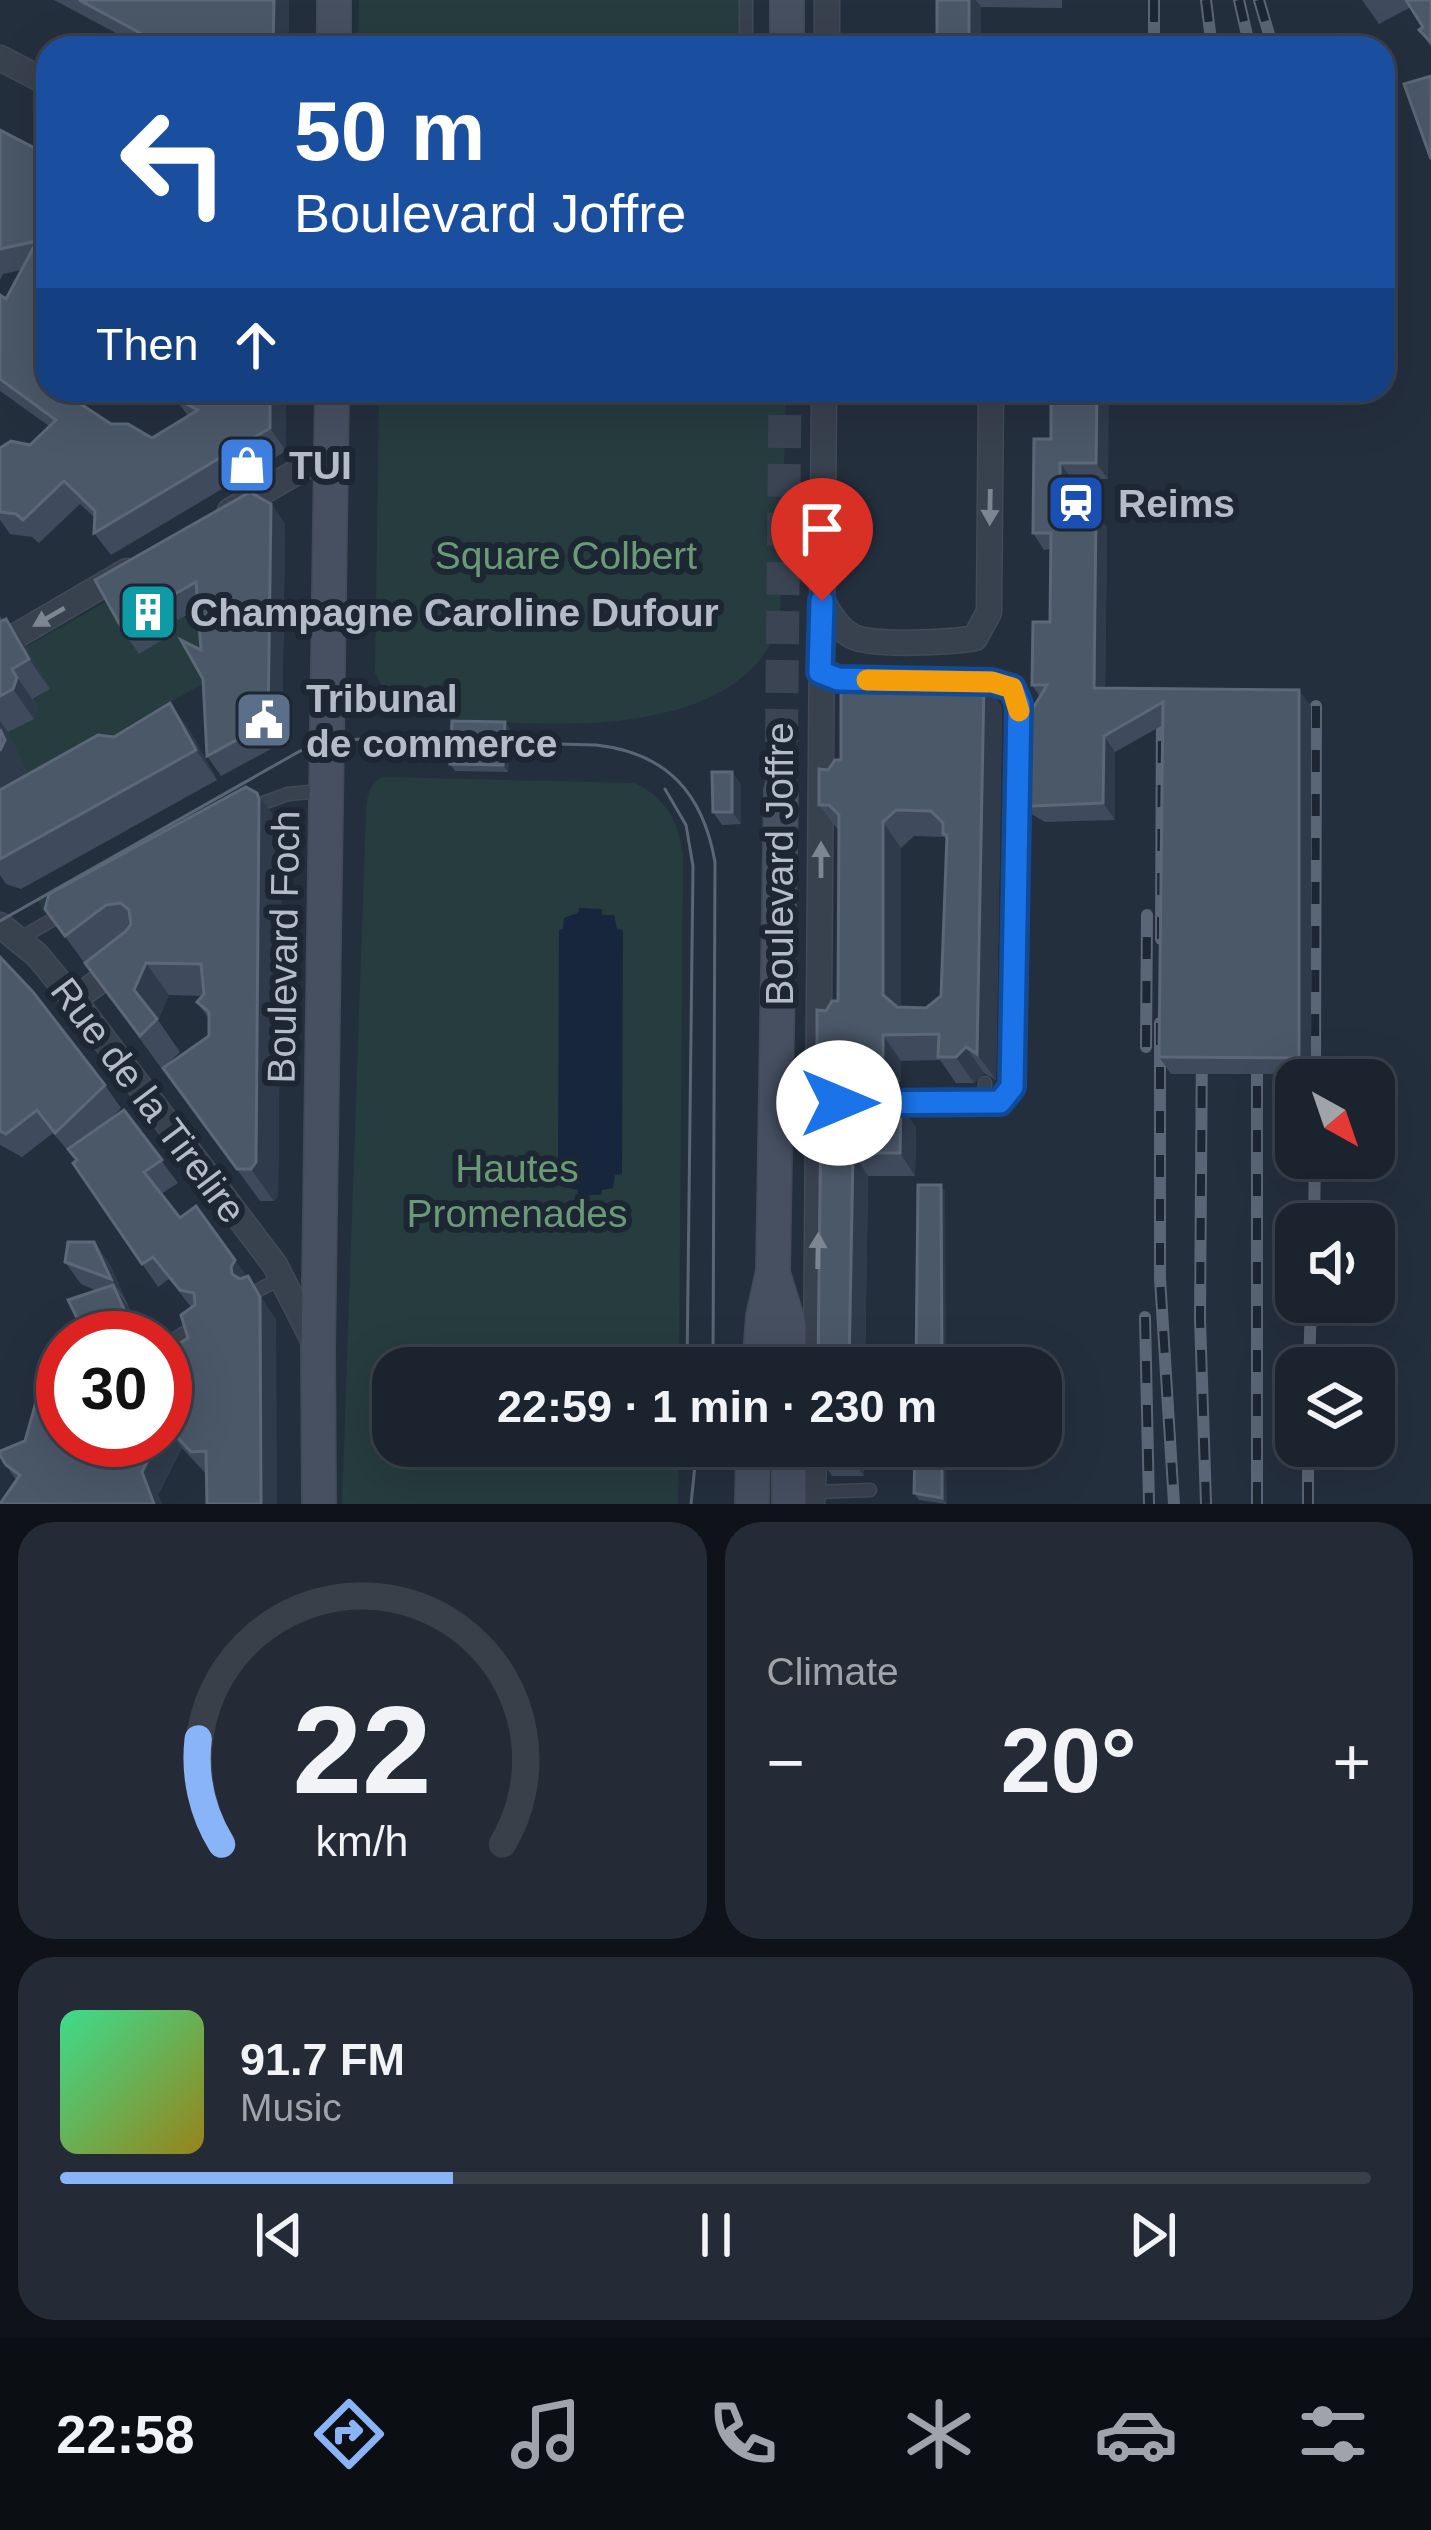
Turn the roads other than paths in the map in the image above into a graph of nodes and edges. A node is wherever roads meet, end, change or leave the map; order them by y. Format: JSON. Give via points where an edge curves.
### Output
{"nodes":[{"id":1,"x":334,"y":0,"type":"edge"},
{"id":2,"x":746,"y":0,"type":"edge"},
{"id":3,"x":787,"y":0,"type":"edge"},
{"id":4,"x":827,"y":0,"type":"edge"},
{"id":5,"x":334,"y":36,"type":"edge"},
{"id":6,"x":746,"y":36,"type":"edge"},
{"id":7,"x":787,"y":36,"type":"edge"},
{"id":8,"x":827,"y":36,"type":"edge"},
{"id":9,"x":0,"y":58,"type":"edge"},
{"id":10,"x":36,"y":77,"type":"edge"},
{"id":11,"x":332,"y":402,"type":"edge"},
{"id":12,"x":824,"y":402,"type":"edge"},
{"id":13,"x":991,"y":402,"type":"edge"},
{"id":14,"x":331,"y":452,"type":"junction"},
{"id":15,"x":213,"y":521,"type":"edge"},
{"id":16,"x":154,"y":555,"type":"edge"},
{"id":17,"x":822,"y":601,"type":"junction"},
{"id":18,"x":0,"y":645,"type":"edge"},
{"id":19,"x":926,"y":681,"type":"edge"},
{"id":20,"x":327,"y":790,"type":"junction"},
{"id":21,"x":781,"y":791,"type":"tunnel mouth"},
{"id":22,"x":226,"y":820,"type":"edge"},
{"id":23,"x":81,"y":903,"type":"edge"},
{"id":24,"x":6,"y":937,"type":"edge"},
{"id":25,"x":138,"y":951,"type":"edge"},
{"id":26,"x":74,"y":1000,"type":"junction"},
{"id":27,"x":833,"y":1095,"type":"junction"},
{"id":28,"x":322,"y":1271,"type":"junction"},
{"id":29,"x":773,"y":1271,"type":"junction"},
{"id":30,"x":278,"y":1272,"type":"junction"},
{"id":31,"x":257,"y":1291,"type":"edge"},
{"id":32,"x":202,"y":1322,"type":"edge"},
{"id":33,"x":192,"y":1328,"type":"edge"},
{"id":34,"x":761,"y":1347,"type":"edge"},
{"id":35,"x":789,"y":1347,"type":"edge"},
{"id":36,"x":817,"y":1347,"type":"edge"},
{"id":37,"x":318,"y":1350,"type":"junction"},
{"id":38,"x":753,"y":1467,"type":"edge"},
{"id":39,"x":795,"y":1467,"type":"edge"},
{"id":40,"x":811,"y":1467,"type":"edge"},
{"id":41,"x":870,"y":1490,"type":"dead end"},
{"id":42,"x":805,"y":1500,"type":"edge"},
{"id":43,"x":320,"y":1504,"type":"edge"},
{"id":44,"x":752,"y":1504,"type":"edge"}],
"edges":[{"from":1,"to":5,"type":"main road"},
{"from":2,"to":6,"type":"lane"},
{"from":3,"to":7,"type":"main road"},
{"from":4,"to":8,"type":"street"},
{"from":9,"to":10,"type":"street"},
{"from":11,"to":14,"type":"main road","name":"Boulevard Foch"},
{"from":12,"to":17,"type":"street","name":"Boulevard Joffre"},
{"from":13,"to":17,"type":"street","one_way":true,"via":[[988,612],[975,638],[855,639]]},
{"from":14,"to":15,"type":"street"},
{"from":14,"to":20,"type":"main road","name":"Boulevard Foch"},
{"from":16,"to":18,"type":"street","one_way":true},
{"from":27,"to":17,"type":"street","name":"Boulevard Joffre","one_way":true},
{"from":19,"to":27,"type":"street","via":[[992,682],[1012,688],[1019,704],[1012,1087],[1000,1102],[985,1093]]},
{"from":20,"to":22,"type":"lane","via":[[268,799]]},
{"from":20,"to":28,"type":"main road","name":"Boulevard Foch"},
{"from":21,"to":29,"type":"main road","name":"Boulevard Joffre"},
{"from":23,"to":24,"type":"lane"},
{"from":24,"to":26,"type":"street","name":"Rue de la Tirelire","via":[[37,955]]},
{"from":25,"to":26,"type":"street"},
{"from":26,"to":30,"type":"street","name":"Rue de la Tirelire"},
{"from":36,"to":27,"type":"street","name":"Boulevard Joffre","one_way":true},
{"from":28,"to":30,"type":"street"},
{"from":28,"to":37,"type":"main road","name":"Boulevard Foch"},
{"from":29,"to":34,"type":"main road","name":"Boulevard Joffre"},
{"from":29,"to":35,"type":"main road","name":"Boulevard Joffre"},
{"from":30,"to":31,"type":"lane"},
{"from":30,"to":37,"type":"street","name":"Rue de la Tirelire"},
{"from":32,"to":33,"type":"lane"},
{"from":37,"to":43,"type":"main road","name":"Boulevard Foch"},
{"from":38,"to":44,"type":"main road"},
{"from":39,"to":42,"type":"main road"},
{"from":40,"to":42,"type":"street"},
{"from":41,"to":42,"type":"lane"}]}
